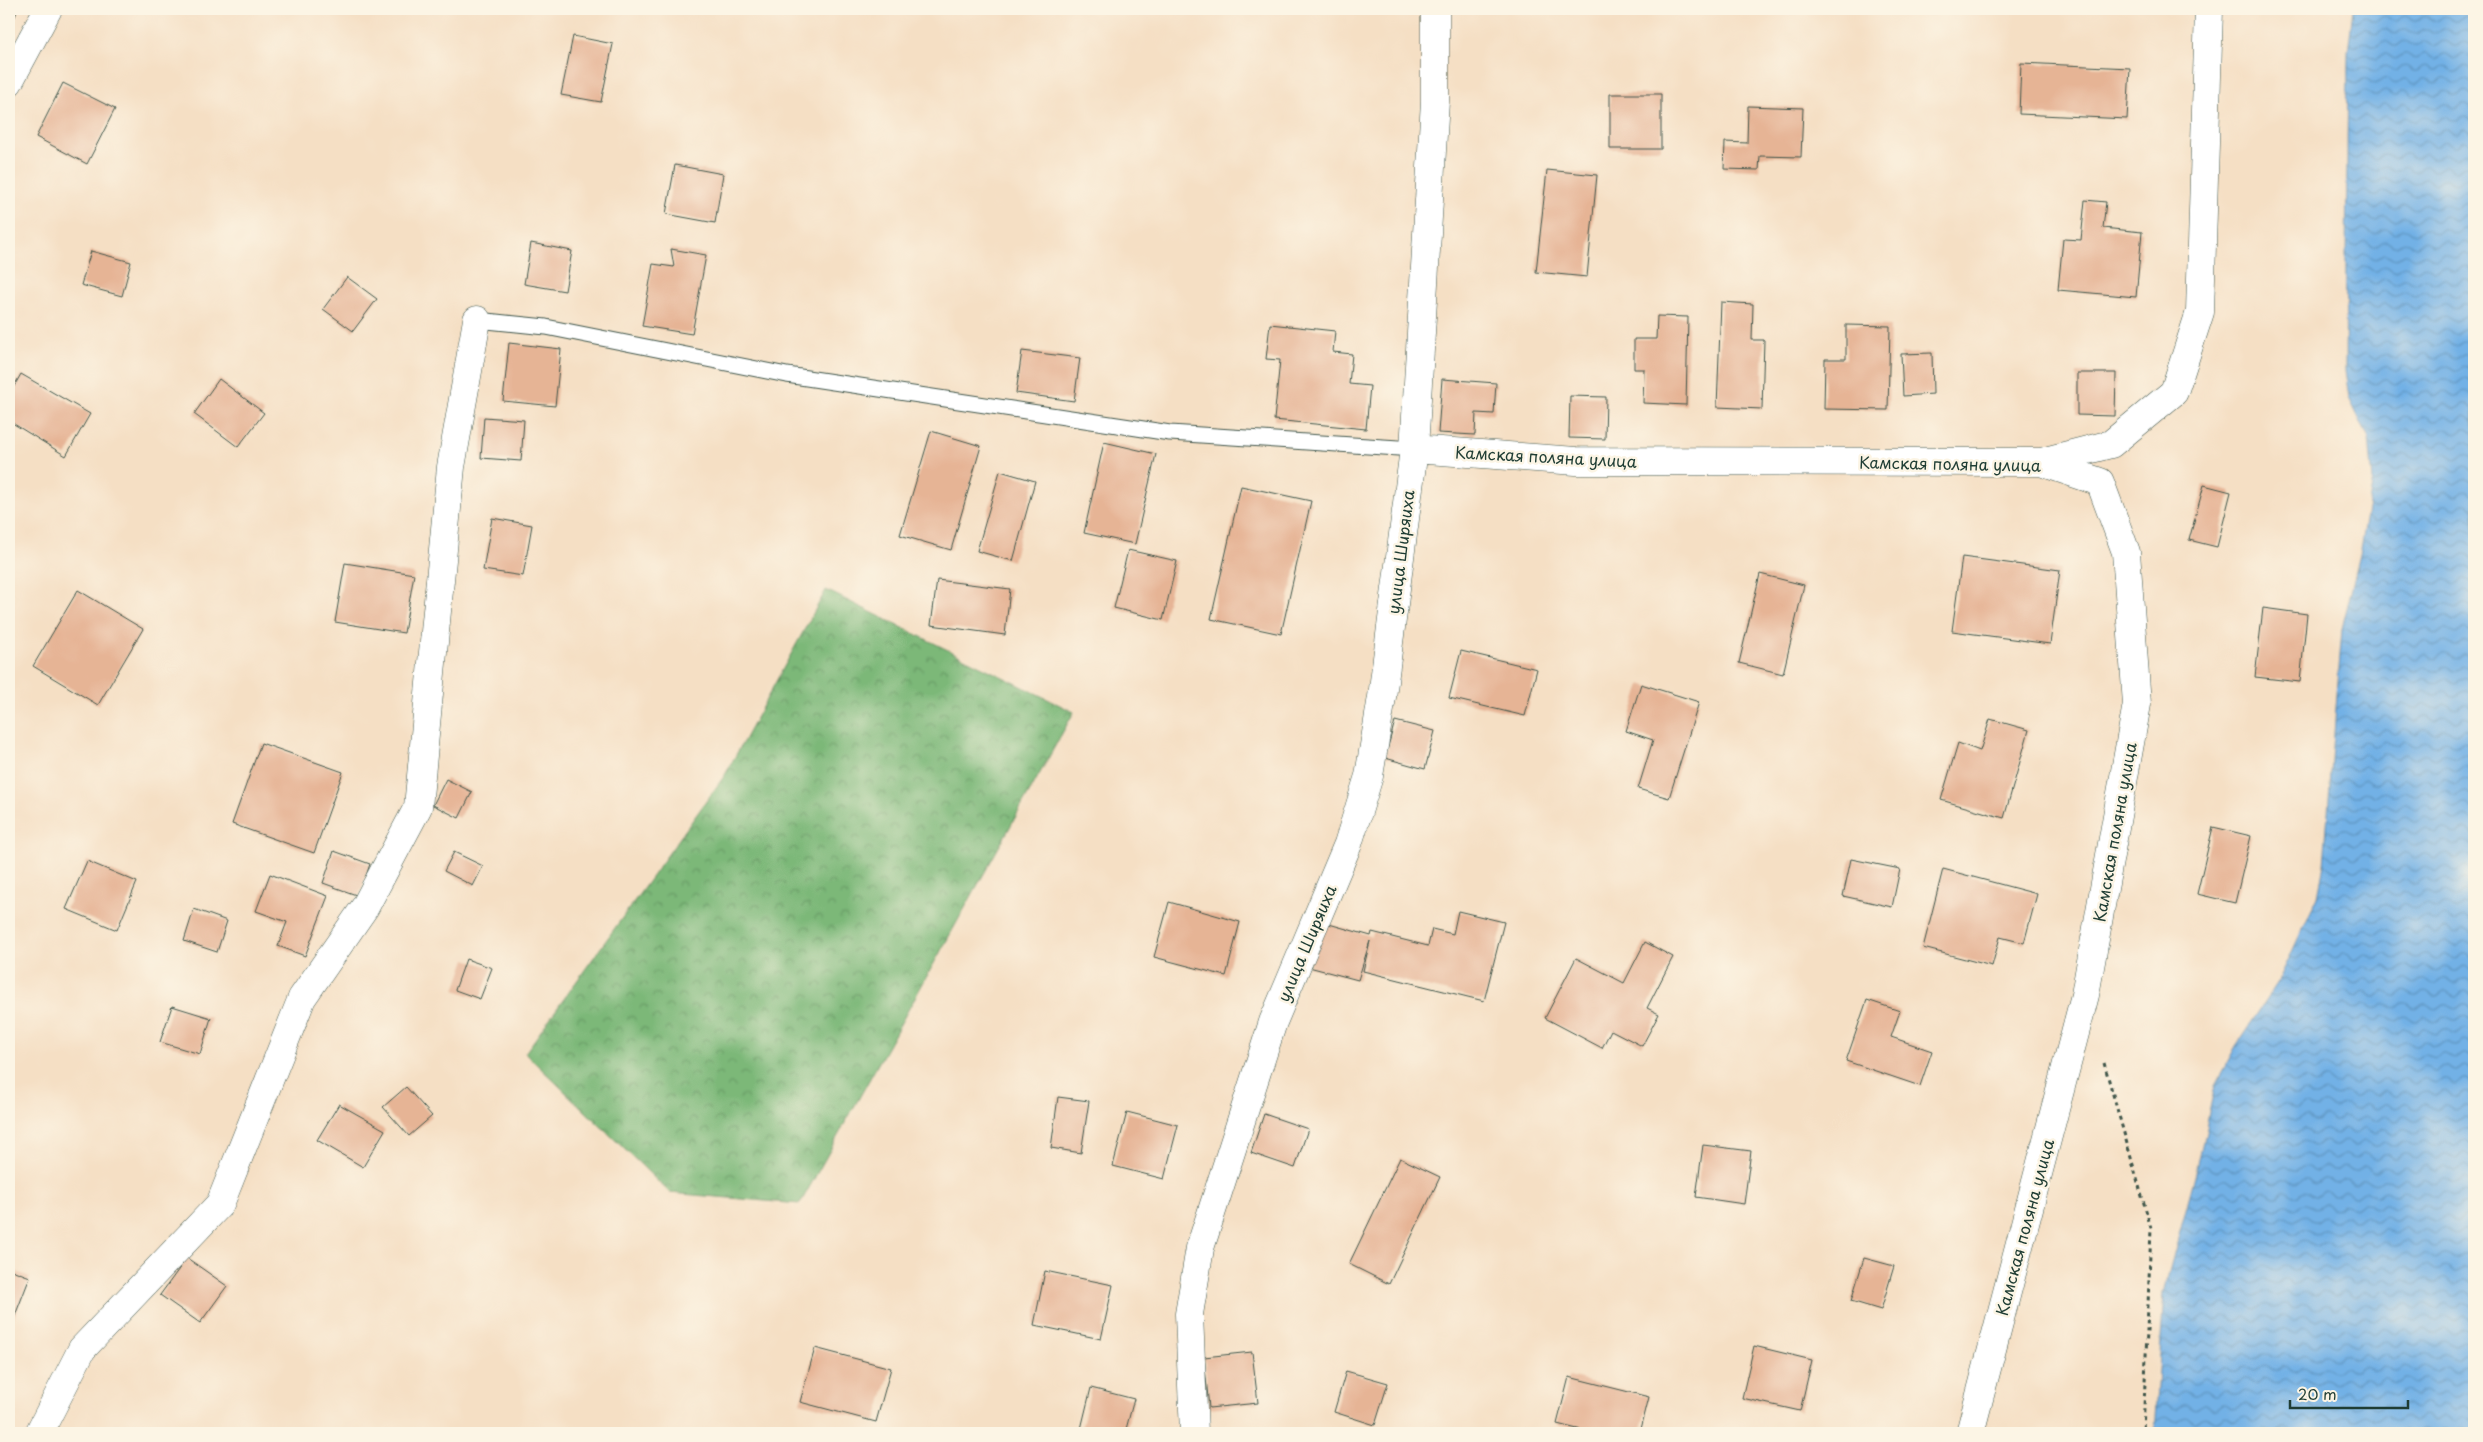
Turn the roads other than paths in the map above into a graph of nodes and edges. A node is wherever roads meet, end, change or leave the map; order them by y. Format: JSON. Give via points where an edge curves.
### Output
{"nodes":[{"id":1,"x":48,"y":9,"type":"edge"},
{"id":2,"x":1435,"y":9,"type":"edge"},
{"id":3,"x":2209,"y":9,"type":"edge"},
{"id":4,"x":9,"y":82,"type":"edge"},
{"id":5,"x":477,"y":320,"type":"joint"},
{"id":6,"x":1414,"y":449,"type":"junction"},
{"id":7,"x":2041,"y":462,"type":"junction"},
{"id":8,"x":40,"y":1433,"type":"edge"},
{"id":9,"x":1194,"y":1433,"type":"edge"},
{"id":10,"x":1970,"y":1433,"type":"edge"}],
"edges":[{"from":1,"to":4,"type":"street"},
{"from":2,"to":6,"type":"street","via":[[1435,100]]},
{"from":3,"to":7,"type":"street","via":[[2200,312],[2174,392],[2111,444]]},
{"from":5,"to":6,"type":"lane","via":[[546,327],[787,375],[1170,433]]},
{"from":5,"to":8,"type":"street","via":[[450,467],[418,807],[365,907],[302,998],[220,1204],[82,1349]]},
{"from":6,"to":7,"type":"street","name":"Камская поляна улица","via":[[1576,461]]},
{"from":6,"to":9,"type":"street","name":"улица Ширяиха","via":[[1369,776],[1348,844],[1272,1022],[1200,1248],[1189,1314]]},
{"from":7,"to":10,"type":"street","name":"Камская поляна улица","via":[[2100,482],[2126,552],[2137,704],[2085,995]]}]}
